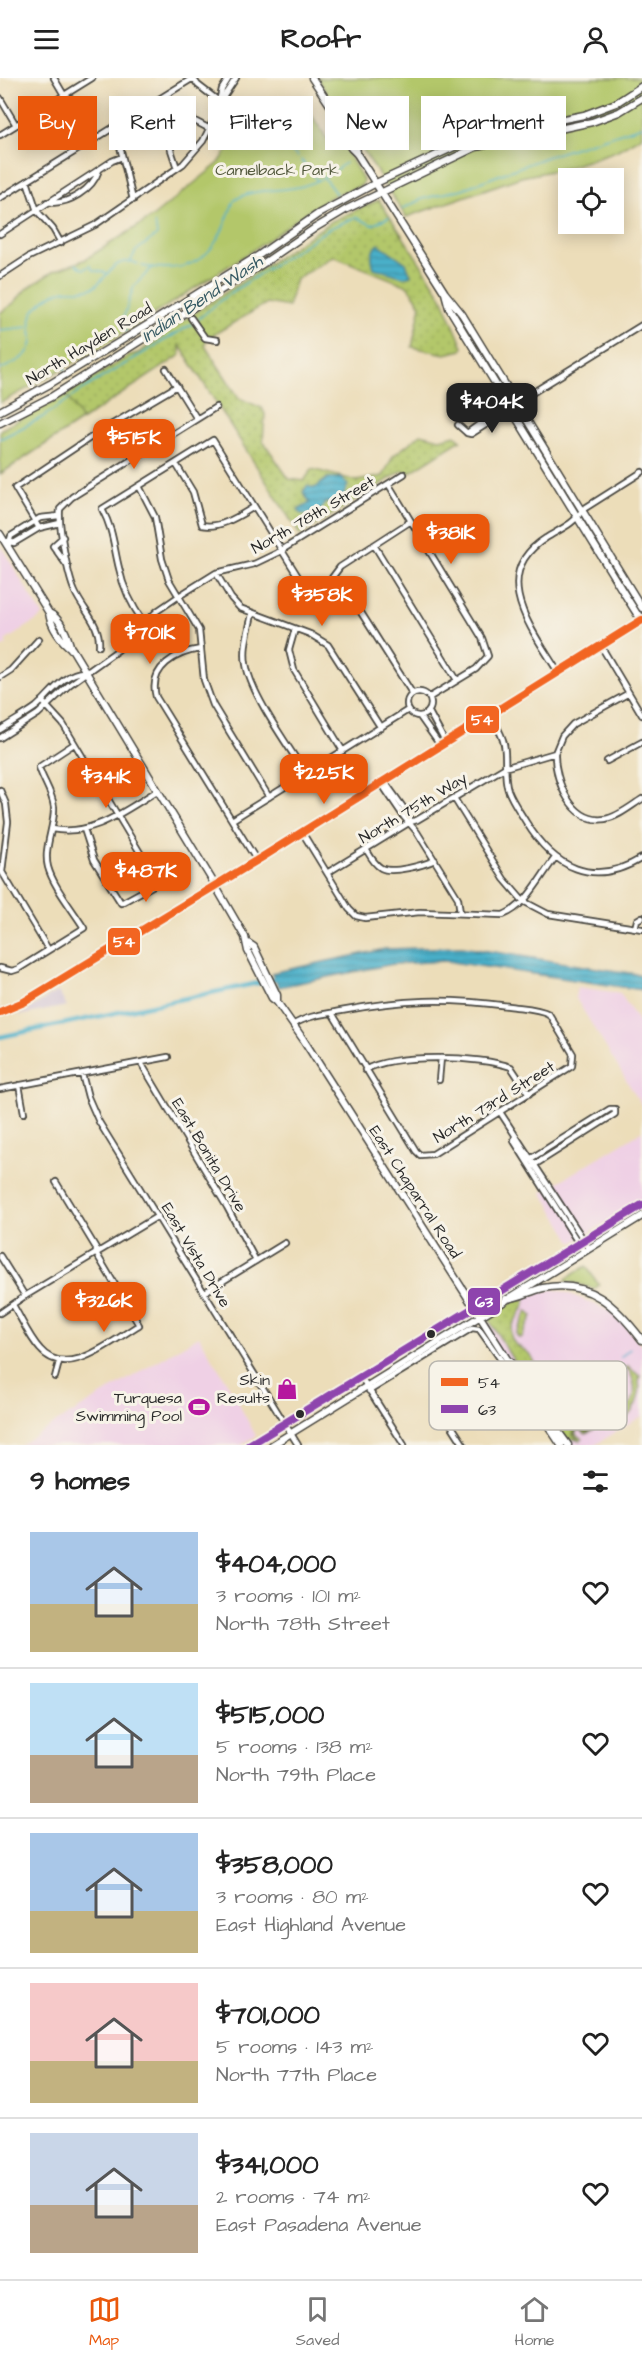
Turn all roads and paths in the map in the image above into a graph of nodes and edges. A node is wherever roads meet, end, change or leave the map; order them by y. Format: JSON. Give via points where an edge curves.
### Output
{"nodes":[{"id":1,"x":54,"y":78,"type":"edge"},
{"id":2,"x":92,"y":78,"type":"edge"},
{"id":3,"x":193,"y":78,"type":"edge"},
{"id":4,"x":229,"y":78,"type":"edge"},
{"id":5,"x":236,"y":78,"type":"edge"},
{"id":6,"x":312,"y":78,"type":"edge"},
{"id":7,"x":642,"y":86,"type":"edge"},
{"id":8,"x":64,"y":95,"type":"junction"},
{"id":9,"x":164,"y":96,"type":"edge"},
{"id":10,"x":212,"y":96,"type":"edge"},
{"id":11,"x":221,"y":96,"type":"edge"},
{"id":12,"x":224,"y":96,"type":"edge"},
{"id":13,"x":0,"y":98,"type":"edge"},
{"id":14,"x":642,"y":98,"type":"edge"},
{"id":15,"x":16,"y":125,"type":"junction"},
{"id":16,"x":208,"y":128,"type":"edge"},
{"id":17,"x":109,"y":130,"type":"edge"},
{"id":18,"x":208,"y":132,"type":"edge"},
{"id":19,"x":0,"y":135,"type":"edge"},
{"id":20,"x":120,"y":150,"type":"edge"},
{"id":21,"x":122,"y":158,"type":"junction"},
{"id":22,"x":177,"y":168,"type":"junction"},
{"id":23,"x":99,"y":170,"type":"junction"},
{"id":24,"x":27,"y":181,"type":"junction"},
{"id":25,"x":376,"y":183,"type":"junction"},
{"id":26,"x":381,"y":192,"type":"junction"},
{"id":27,"x":0,"y":198,"type":"edge"},
{"id":28,"x":133,"y":200,"type":"junction"},
{"id":29,"x":47,"y":202,"type":"junction"},
{"id":30,"x":37,"y":211,"type":"junction"},
{"id":31,"x":0,"y":234,"type":"edge"},
{"id":32,"x":62,"y":243,"type":"junction"},
{"id":33,"x":0,"y":276,"type":"edge"},
{"id":34,"x":191,"y":318,"type":"dead end"},
{"id":35,"x":642,"y":325,"type":"edge"},
{"id":36,"x":218,"y":340,"type":"dead end"},
{"id":37,"x":166,"y":369,"type":"dead end"},
{"id":38,"x":177,"y":386,"type":"junction"},
{"id":39,"x":514,"y":404,"type":"junction"},
{"id":40,"x":216,"y":407,"type":"dead end"},
{"id":41,"x":0,"y":411,"type":"edge"},
{"id":42,"x":197,"y":419,"type":"junction"},
{"id":43,"x":0,"y":423,"type":"edge"},
{"id":44,"x":458,"y":425,"type":"dead end"},
{"id":45,"x":176,"y":464,"type":"junction"},
{"id":46,"x":642,"y":472,"type":"edge"},
{"id":47,"x":404,"y":474,"type":"dead end"},
{"id":48,"x":389,"y":485,"type":"junction"},
{"id":49,"x":139,"y":486,"type":"junction"},
{"id":50,"x":254,"y":507,"type":"junction"},
{"id":51,"x":580,"y":514,"type":"junction"},
{"id":52,"x":60,"y":516,"type":"junction"},
{"id":53,"x":35,"y":521,"type":"junction"},
{"id":54,"x":411,"y":521,"type":"junction"},
{"id":55,"x":60,"y":523,"type":"junction"},
{"id":56,"x":23,"y":528,"type":"junction"},
{"id":57,"x":39,"y":528,"type":"junction"},
{"id":58,"x":27,"y":535,"type":"junction"},
{"id":59,"x":63,"y":537,"type":"junction"},
{"id":60,"x":5,"y":540,"type":"edge"},
{"id":61,"x":374,"y":545,"type":"junction"},
{"id":62,"x":281,"y":550,"type":"junction"},
{"id":63,"x":69,"y":567,"type":"junction"},
{"id":64,"x":216,"y":573,"type":"junction"},
{"id":65,"x":327,"y":593,"type":"junction"},
{"id":66,"x":178,"y":596,"type":"junction"},
{"id":67,"x":642,"y":608,"type":"edge"},
{"id":68,"x":252,"y":614,"type":"junction"},
{"id":69,"x":642,"y":618,"type":"edge"},
{"id":70,"x":144,"y":623,"type":"junction"},
{"id":71,"x":295,"y":629,"type":"junction"},
{"id":72,"x":39,"y":639,"type":"dead end"},
{"id":73,"x":99,"y":646,"type":"dead end"},
{"id":74,"x":601,"y":646,"type":"junction"},
{"id":75,"x":201,"y":649,"type":"junction"},
{"id":76,"x":85,"y":672,"type":"junction"},
{"id":77,"x":558,"y":672,"type":"junction"},
{"id":78,"x":0,"y":677,"type":"edge"},
{"id":79,"x":457,"y":680,"type":"junction"},
{"id":80,"x":412,"y":693,"type":"junction"},
{"id":81,"x":629,"y":693,"type":"junction"},
{"id":82,"x":430,"y":697,"type":"junction"},
{"id":83,"x":42,"y":702,"type":"junction"},
{"id":84,"x":47,"y":706,"type":"junction"},
{"id":85,"x":408,"y":710,"type":"junction"},
{"id":86,"x":429,"y":711,"type":"junction"},
{"id":87,"x":490,"y":714,"type":"junction"},
{"id":88,"x":642,"y":715,"type":"edge"},
{"id":89,"x":420,"y":716,"type":"junction"},
{"id":90,"x":381,"y":728,"type":"junction"},
{"id":91,"x":0,"y":730,"type":"edge"},
{"id":92,"x":0,"y":738,"type":"edge"},
{"id":93,"x":642,"y":742,"type":"edge"},
{"id":94,"x":74,"y":744,"type":"junction"},
{"id":95,"x":443,"y":744,"type":"junction"},
{"id":96,"x":344,"y":751,"type":"junction"},
{"id":97,"x":555,"y":753,"type":"junction"},
{"id":98,"x":607,"y":761,"type":"dead end"},
{"id":99,"x":504,"y":768,"type":"junction"},
{"id":100,"x":306,"y":774,"type":"junction"},
{"id":101,"x":384,"y":781,"type":"junction"},
{"id":102,"x":0,"y":790,"type":"edge"},
{"id":103,"x":157,"y":790,"type":"junction"},
{"id":104,"x":269,"y":797,"type":"junction"},
{"id":105,"x":454,"y":798,"type":"junction"},
{"id":106,"x":642,"y":799,"type":"edge"},
{"id":107,"x":118,"y":815,"type":"junction"},
{"id":108,"x":232,"y":820,"type":"junction"},
{"id":109,"x":410,"y":822,"type":"junction"},
{"id":110,"x":52,"y":829,"type":"junction"},
{"id":111,"x":84,"y":829,"type":"junction"},
{"id":112,"x":302,"y":832,"type":"junction"},
{"id":113,"x":366,"y":849,"type":"junction"},
{"id":114,"x":555,"y":858,"type":"junction"},
{"id":115,"x":642,"y":858,"type":"edge"},
{"id":116,"x":435,"y":860,"type":"junction"},
{"id":117,"x":257,"y":861,"type":"junction"},
{"id":118,"x":327,"y":873,"type":"junction"},
{"id":119,"x":216,"y":886,"type":"junction"},
{"id":120,"x":523,"y":901,"type":"junction"},
{"id":121,"x":460,"y":914,"type":"junction"},
{"id":122,"x":642,"y":916,"type":"edge"},
{"id":123,"x":635,"y":928,"type":"junction"},
{"id":124,"x":642,"y":929,"type":"edge"},
{"id":125,"x":48,"y":949,"type":"junction"},
{"id":126,"x":0,"y":968,"type":"edge"},
{"id":127,"x":0,"y":1012,"type":"edge"},
{"id":128,"x":332,"y":1013,"type":"junction"},
{"id":129,"x":293,"y":1025,"type":"junction"},
{"id":130,"x":168,"y":1057,"type":"dead end"},
{"id":131,"x":441,"y":1058,"type":"junction"},
{"id":132,"x":141,"y":1063,"type":"junction"},
{"id":133,"x":365,"y":1070,"type":"junction"},
{"id":134,"x":82,"y":1074,"type":"junction"},
{"id":135,"x":439,"y":1080,"type":"dead end"},
{"id":136,"x":19,"y":1085,"type":"junction"},
{"id":137,"x":0,"y":1089,"type":"edge"},
{"id":138,"x":529,"y":1094,"type":"junction"},
{"id":139,"x":500,"y":1112,"type":"junction"},
{"id":140,"x":24,"y":1113,"type":"dead end"},
{"id":141,"x":576,"y":1134,"type":"junction"},
{"id":142,"x":529,"y":1159,"type":"junction"},
{"id":143,"x":533,"y":1166,"type":"junction"},
{"id":144,"x":56,"y":1182,"type":"dead end"},
{"id":145,"x":642,"y":1205,"type":"edge"},
{"id":146,"x":158,"y":1215,"type":"junction"},
{"id":147,"x":642,"y":1216,"type":"edge"},
{"id":148,"x":581,"y":1242,"type":"junction"},
{"id":149,"x":285,"y":1243,"type":"dead end"},
{"id":150,"x":586,"y":1250,"type":"junction"},
{"id":151,"x":96,"y":1253,"type":"junction"},
{"id":152,"x":0,"y":1256,"type":"edge"},
{"id":153,"x":256,"y":1261,"type":"junction"},
{"id":154,"x":205,"y":1292,"type":"junction"},
{"id":155,"x":25,"y":1296,"type":"junction"},
{"id":156,"x":506,"y":1299,"type":"junction"},
{"id":157,"x":13,"y":1305,"type":"junction"},
{"id":158,"x":473,"y":1308,"type":"junction"},
{"id":159,"x":0,"y":1313,"type":"edge"},
{"id":160,"x":478,"y":1316,"type":"junction"},
{"id":161,"x":640,"y":1337,"type":"edge"},
{"id":162,"x":502,"y":1361,"type":"edge"},
{"id":163,"x":509,"y":1361,"type":"edge"},
{"id":164,"x":59,"y":1362,"type":"junction"},
{"id":165,"x":56,"y":1377,"type":"dead end"},
{"id":166,"x":360,"y":1377,"type":"junction"},
{"id":167,"x":367,"y":1388,"type":"junction"},
{"id":168,"x":284,"y":1424,"type":"junction"},
{"id":169,"x":454,"y":1430,"type":"edge"},
{"id":170,"x":552,"y":1430,"type":"edge"},
{"id":171,"x":553,"y":1430,"type":"edge"},
{"id":172,"x":291,"y":1433,"type":"junction"},
{"id":173,"x":557,"y":1436,"type":"junction"},
{"id":174,"x":249,"y":1445,"type":"edge"},
{"id":175,"x":272,"y":1445,"type":"edge"},
{"id":176,"x":298,"y":1445,"type":"edge"},
{"id":177,"x":404,"y":1445,"type":"edge"},
{"id":178,"x":464,"y":1445,"type":"edge"},
{"id":179,"x":561,"y":1445,"type":"edge"},
{"id":180,"x":568,"y":1445,"type":"edge"}],
"edges":[{"from":1,"to":8,"type":"street"},
{"from":2,"to":8,"type":"street"},
{"from":3,"to":9,"type":"street"},
{"from":3,"to":10,"type":"street"},
{"from":4,"to":11,"type":"street"},
{"from":5,"to":12,"type":"street"},
{"from":6,"to":25,"type":"main road","via":[[356,144],[357,153]]},
{"from":7,"to":25,"type":"main road","name":"North Hayden Road","via":[[616,103],[584,115],[468,140]]},
{"from":8,"to":15,"type":"street"},
{"from":13,"to":15,"type":"street"},
{"from":14,"to":26,"type":"main road","name":"North Hayden Road","via":[[592,122],[476,147]]},
{"from":15,"to":19,"type":"street"},
{"from":16,"to":22,"type":"street","via":[[188,117],[167,129]]},
{"from":17,"to":24,"type":"street"},
{"from":18,"to":22,"type":"street","via":[[198,149]]},
{"from":20,"to":21,"type":"street"},
{"from":21,"to":23,"type":"street"},
{"from":21,"to":28,"type":"street"},
{"from":22,"to":28,"type":"street"},
{"from":23,"to":29,"type":"street"},
{"from":23,"to":29,"type":"street","via":[[81,193],[66,201]]},
{"from":24,"to":27,"type":"street"},
{"from":24,"to":30,"type":"street"},
{"from":25,"to":26,"type":"main road"},
{"from":25,"to":41,"type":"main road","name":"North Hayden Road","via":[[318,214],[156,320]]},
{"from":26,"to":39,"type":"main road","via":[[445,293],[449,308]]},
{"from":26,"to":43,"type":"main road","name":"North Hayden Road","via":[[327,220],[51,397]]},
{"from":28,"to":32,"type":"street"},
{"from":29,"to":30,"type":"street"},
{"from":30,"to":31,"type":"street"},
{"from":30,"to":32,"type":"street"},
{"from":32,"to":33,"type":"street","via":[[29,256]]},
{"from":34,"to":36,"type":"street","via":[[205,338]]},
{"from":35,"to":39,"type":"street"},
{"from":37,"to":38,"type":"street"},
{"from":38,"to":42,"type":"street"},
{"from":38,"to":53,"type":"street","via":[[15,488]]},
{"from":39,"to":44,"type":"street","via":[[467,433]]},
{"from":39,"to":51,"type":"main road"},
{"from":40,"to":42,"type":"street"},
{"from":42,"to":52,"type":"street","via":[[72,496],[63,505]]},
{"from":45,"to":49,"type":"street"},
{"from":45,"to":50,"type":"street","via":[[213,440]]},
{"from":45,"to":50,"type":"street","via":[[193,492],[202,525],[231,521]]},
{"from":46,"to":51,"type":"street"},
{"from":47,"to":48,"type":"street","name":"North 78th Street"},
{"from":48,"to":54,"type":"street"},
{"from":48,"to":62,"type":"street","name":"North 78th Street"},
{"from":49,"to":66,"type":"street","via":[[154,517],[165,570]]},
{"from":49,"to":70,"type":"street","via":[[102,509],[112,529],[128,598]]},
{"from":50,"to":62,"type":"street"},
{"from":51,"to":67,"type":"main road"},
{"from":51,"to":69,"type":"main road"},
{"from":51,"to":77,"type":"street","via":[[537,544],[518,577],[520,607]]},
{"from":52,"to":53,"type":"street"},
{"from":52,"to":55,"type":"street"},
{"from":53,"to":56,"type":"street"},
{"from":53,"to":57,"type":"street"},
{"from":54,"to":61,"type":"street"},
{"from":54,"to":79,"type":"street","via":[[482,638],[488,656]]},
{"from":55,"to":57,"type":"street"},
{"from":55,"to":59,"type":"street"},
{"from":56,"to":58,"type":"street"},
{"from":56,"to":60,"type":"street"},
{"from":57,"to":58,"type":"street"},
{"from":58,"to":60,"type":"street","via":[[14,543]]},
{"from":59,"to":63,"type":"street"},
{"from":59,"to":63,"type":"street","via":[[53,546]]},
{"from":60,"to":76,"type":"main road","name":"East Chaparral Road","via":[[63,642]]},
{"from":61,"to":65,"type":"street","via":[[339,567]]},
{"from":61,"to":79,"type":"street"},
{"from":62,"to":64,"type":"street","name":"North 78th Street","via":[[254,564]]},
{"from":62,"to":65,"type":"street","via":[[299,578]]},
{"from":63,"to":73,"type":"street","via":[[74,591],[100,635]]},
{"from":64,"to":66,"type":"street","name":"North 78th Street"},
{"from":64,"to":68,"type":"street","via":[[235,604]]},
{"from":65,"to":80,"type":"street","via":[[349,602],[364,616]]},
{"from":66,"to":70,"type":"street","name":"North 78th Street"},
{"from":66,"to":75,"type":"street","via":[[199,630]]},
{"from":68,"to":71,"type":"street"},
{"from":68,"to":100,"type":"street","via":[[245,650],[248,674]]},
{"from":69,"to":74,"type":"street"},
{"from":70,"to":76,"type":"street","name":"North 78th Street","via":[[118,650]]},
{"from":71,"to":90,"type":"street","via":[[320,638],[334,651]]},
{"from":71,"to":96,"type":"street","via":[[289,650],[294,670]]},
{"from":72,"to":78,"type":"street"},
{"from":74,"to":77,"type":"street"},
{"from":74,"to":81,"type":"street"},
{"from":75,"to":104,"type":"street","via":[[204,680],[213,705]]},
{"from":75,"to":108,"type":"street","via":[[178,653],[157,675],[154,690]]},
{"from":76,"to":83,"type":"street","name":"North 78th Street","via":[[68,678]]},
{"from":76,"to":84,"type":"street","name":"North 78th Street"},
{"from":76,"to":103,"type":"main road","name":"East Chaparral Road"},
{"from":77,"to":87,"type":"street"},
{"from":79,"to":82,"type":"street"},
{"from":80,"to":82,"type":"street","via":[[424,692]]},
{"from":80,"to":85,"type":"street","via":[[407,699]]},
{"from":81,"to":88,"type":"street"},
{"from":81,"to":97,"type":"street","via":[[573,724],[562,736]]},
{"from":82,"to":86,"type":"street"},
{"from":83,"to":84,"type":"street"},
{"from":83,"to":91,"type":"street","name":"North 78th Street"},
{"from":84,"to":92,"type":"street","name":"North 78th Street"},
{"from":84,"to":94,"type":"street"},
{"from":85,"to":89,"type":"street"},
{"from":85,"to":90,"type":"street"},
{"from":86,"to":89,"type":"street"},
{"from":86,"to":95,"type":"street"},
{"from":87,"to":95,"type":"street"},
{"from":87,"to":99,"type":"street","via":[[504,742]]},
{"from":89,"to":95,"type":"street"},
{"from":90,"to":96,"type":"street"},
{"from":93,"to":98,"type":"street"},
{"from":94,"to":107,"type":"street"},
{"from":94,"to":110,"type":"street","via":[[39,767],[52,796]]},
{"from":95,"to":101,"type":"street"},
{"from":96,"to":100,"type":"street"},
{"from":97,"to":99,"type":"street","name":"North 75th Way"},
{"from":97,"to":106,"type":"street","via":[[558,777],[578,812],[592,819],[612,818]]},
{"from":99,"to":105,"type":"street","name":"North 75th Way"},
{"from":99,"to":114,"type":"street","via":[[513,800],[537,840]]},
{"from":100,"to":104,"type":"street"},
{"from":101,"to":109,"type":"street"},
{"from":101,"to":112,"type":"street"},
{"from":102,"to":125,"type":"street","via":[[8,822],[2,872]]},
{"from":103,"to":107,"type":"street"},
{"from":103,"to":119,"type":"main road","name":"East Chaparral Road"},
{"from":104,"to":108,"type":"street"},
{"from":105,"to":109,"type":"street","name":"North 75th Way"},
{"from":105,"to":120,"type":"street","via":[[504,879]]},
{"from":107,"to":111,"type":"street"},
{"from":107,"to":111,"type":"street","via":[[157,881],[122,903],[94,860]]},
{"from":108,"to":117,"type":"street"},
{"from":109,"to":113,"type":"street","name":"North 75th Way"},
{"from":109,"to":116,"type":"street"},
{"from":110,"to":111,"type":"street"},
{"from":110,"to":125,"type":"street","via":[[48,867],[84,928]]},
{"from":112,"to":117,"type":"street"},
{"from":112,"to":118,"type":"street"},
{"from":113,"to":116,"type":"street","via":[[374,862],[386,870]]},
{"from":113,"to":118,"type":"street","name":"North 75th Way"},
{"from":114,"to":115,"type":"street","via":[[574,869],[598,873],[623,868]]},
{"from":114,"to":120,"type":"street"},
{"from":116,"to":121,"type":"street","via":[[458,898]]},
{"from":117,"to":119,"type":"street"},
{"from":118,"to":121,"type":"street","via":[[356,916]]},
{"from":119,"to":127,"type":"street","via":[[24,1002]]},
{"from":119,"to":129,"type":"main road","name":"East Chaparral Road","via":[[248,943],[248,951]]},
{"from":120,"to":121,"type":"street","via":[[503,915]]},
{"from":120,"to":123,"type":"street","via":[[548,914]]},
{"from":122,"to":123,"type":"street"},
{"from":123,"to":124,"type":"street"},
{"from":125,"to":126,"type":"street","via":[[18,969]]},
{"from":128,"to":129,"type":"street"},
{"from":128,"to":133,"type":"street"},
{"from":128,"to":138,"type":"street","name":"North 73rd Street","via":[[429,999],[544,1011],[573,1054],[572,1065]]},
{"from":129,"to":158,"type":"main road","name":"East Chaparral Road"},
{"from":130,"to":132,"type":"street"},
{"from":131,"to":133,"type":"street","via":[[398,1060]]},
{"from":131,"to":135,"type":"street"},
{"from":131,"to":138,"type":"street","via":[[512,1067]]},
{"from":132,"to":134,"type":"street"},
{"from":132,"to":153,"type":"street","name":"East Bonita Drive"},
{"from":133,"to":139,"type":"street","name":"North 73rd Street","via":[[416,1151],[426,1156]]},
{"from":134,"to":136,"type":"street"},
{"from":134,"to":146,"type":"street","name":"East Vista Drive","via":[[99,1122]]},
{"from":136,"to":137,"type":"street"},
{"from":136,"to":140,"type":"street"},
{"from":138,"to":139,"type":"street","name":"North 73rd Street"},
{"from":139,"to":142,"type":"street","via":[[515,1136],[514,1141]]},
{"from":141,"to":141,"type":"street","via":[[615,1114],[615,1109],[610,1109]]},
{"from":141,"to":142,"type":"street"},
{"from":141,"to":143,"type":"street"},
{"from":142,"to":143,"type":"street"},
{"from":143,"to":148,"type":"street"},
{"from":144,"to":151,"type":"street"},
{"from":145,"to":148,"type":"main road"},
{"from":146,"to":151,"type":"street"},
{"from":146,"to":154,"type":"street","name":"East Vista Drive"},
{"from":147,"to":150,"type":"main road"},
{"from":148,"to":150,"type":"street"},
{"from":148,"to":158,"type":"main road"},
{"from":149,"to":153,"type":"street"},
{"from":150,"to":156,"type":"main road"},
{"from":151,"to":155,"type":"street"},
{"from":151,"to":164,"type":"street","via":[[139,1324],[78,1360]]},
{"from":152,"to":155,"type":"street"},
{"from":153,"to":154,"type":"street"},
{"from":154,"to":168,"type":"street","name":"East Vista Drive"},
{"from":155,"to":157,"type":"street"},
{"from":156,"to":160,"type":"main road"},
{"from":156,"to":161,"type":"main road","via":[[554,1287],[594,1294],[618,1310]]},
{"from":157,"to":159,"type":"street"},
{"from":157,"to":164,"type":"street","via":[[40,1350]]},
{"from":158,"to":160,"type":"main road","name":"East Chaparral Road"},
{"from":158,"to":166,"type":"main road"},
{"from":160,"to":163,"type":"main road","name":"East Chaparral Road"},
{"from":160,"to":167,"type":"main road"},
{"from":162,"to":167,"type":"street","via":[[479,1329],[471,1328]]},
{"from":164,"to":165,"type":"street"},
{"from":166,"to":167,"type":"street"},
{"from":166,"to":168,"type":"main road"},
{"from":167,"to":172,"type":"main road"},
{"from":167,"to":177,"type":"street"},
{"from":168,"to":172,"type":"street","name":"East Vista Drive"},
{"from":168,"to":174,"type":"main road"},
{"from":169,"to":178,"type":"street"},
{"from":170,"to":173,"type":"main road","name":"East Chaparral Road"},
{"from":171,"to":173,"type":"main road","name":"East Chaparral Road"},
{"from":172,"to":175,"type":"main road"},
{"from":172,"to":176,"type":"street","name":"East Vista Drive"},
{"from":173,"to":179,"type":"main road","name":"East Chaparral Road"},
{"from":173,"to":180,"type":"main road","name":"East Chaparral Road"}]}
